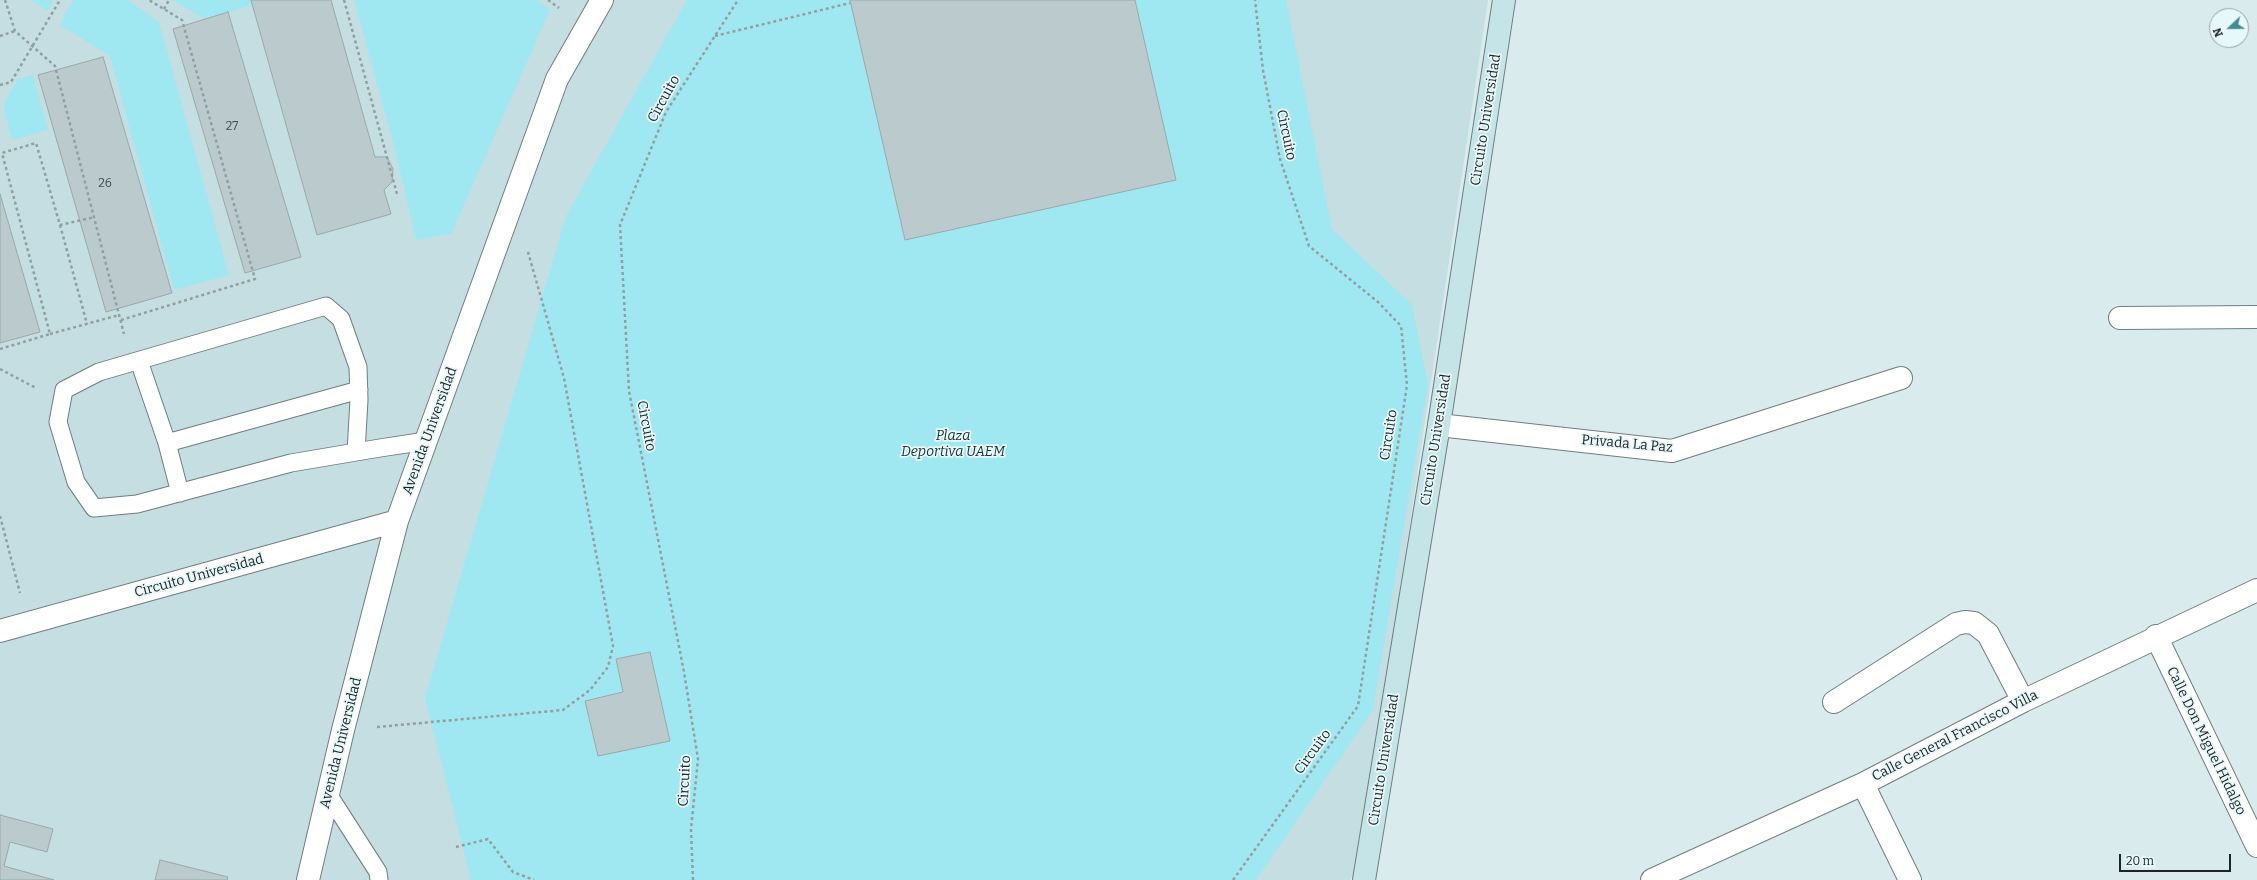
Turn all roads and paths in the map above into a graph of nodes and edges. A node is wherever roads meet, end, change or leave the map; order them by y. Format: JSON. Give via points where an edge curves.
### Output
{"nodes":[{"id":1,"x":5,"y":0,"type":"edge"},
{"id":2,"x":60,"y":0,"type":"edge"},
{"id":3,"x":149,"y":0,"type":"edge"},
{"id":4,"x":169,"y":0,"type":"edge"},
{"id":5,"x":344,"y":0,"type":"edge"},
{"id":6,"x":548,"y":0,"type":"edge"},
{"id":7,"x":602,"y":0,"type":"edge"},
{"id":8,"x":738,"y":0,"type":"edge"},
{"id":9,"x":1255,"y":0,"type":"edge"},
{"id":10,"x":1504,"y":0,"type":"edge"},
{"id":11,"x":850,"y":3,"type":"dead end"},
{"id":12,"x":559,"y":8,"type":"dead end"},
{"id":13,"x":164,"y":9,"type":"junction"},
{"id":14,"x":15,"y":31,"type":"junction"},
{"id":15,"x":0,"y":36,"type":"edge"},
{"id":16,"x":714,"y":37,"type":"junction"},
{"id":17,"x":33,"y":47,"type":"junction"},
{"id":18,"x":0,"y":85,"type":"edge"},
{"id":19,"x":397,"y":194,"type":"dead end"},
{"id":20,"x":513,"y":199,"type":"junction"},
{"id":21,"x":95,"y":217,"type":"junction"},
{"id":22,"x":60,"y":225,"type":"junction"},
{"id":23,"x":119,"y":315,"type":"junction"},
{"id":24,"x":2257,"y":317,"type":"edge"},
{"id":25,"x":2120,"y":318,"type":"dead end"},
{"id":26,"x":120,"y":320,"type":"junction"},
{"id":27,"x":87,"y":324,"type":"junction"},
{"id":28,"x":50,"y":334,"type":"junction"},
{"id":29,"x":0,"y":349,"type":"edge"},
{"id":30,"x":139,"y":361,"type":"junction"},
{"id":31,"x":0,"y":369,"type":"edge"},
{"id":32,"x":16,"y":377,"type":"dead end"},
{"id":33,"x":1901,"y":378,"type":"dead end"},
{"id":34,"x":359,"y":390,"type":"junction"},
{"id":35,"x":1439,"y":425,"type":"junction"},
{"id":36,"x":426,"y":441,"type":"junction"},
{"id":37,"x":167,"y":443,"type":"junction"},
{"id":38,"x":356,"y":452,"type":"junction"},
{"id":39,"x":180,"y":493,"type":"junction"},
{"id":40,"x":0,"y":516,"type":"edge"},
{"id":41,"x":397,"y":521,"type":"junction"},
{"id":42,"x":2257,"y":590,"type":"edge"},
{"id":43,"x":28,"y":623,"type":"junction"},
{"id":44,"x":0,"y":631,"type":"edge"},
{"id":45,"x":2156,"y":636,"type":"junction"},
{"id":46,"x":2023,"y":701,"type":"junction"},
{"id":47,"x":1834,"y":702,"type":"dead end"},
{"id":48,"x":343,"y":730,"type":"junction"},
{"id":49,"x":1862,"y":784,"type":"junction"},
{"id":50,"x":328,"y":794,"type":"junction"},
{"id":51,"x":456,"y":846,"type":"dead end"},
{"id":52,"x":2257,"y":846,"type":"edge"},
{"id":53,"x":308,"y":880,"type":"edge"},
{"id":54,"x":379,"y":880,"type":"edge"},
{"id":55,"x":534,"y":880,"type":"edge"},
{"id":56,"x":692,"y":880,"type":"edge"},
{"id":57,"x":1233,"y":880,"type":"edge"},
{"id":58,"x":1364,"y":880,"type":"edge"},
{"id":59,"x":1652,"y":880,"type":"edge"},
{"id":60,"x":1910,"y":880,"type":"edge"}],
"edges":[{"from":1,"to":14,"type":"path"},
{"from":2,"to":17,"type":"path"},
{"from":3,"to":13,"type":"path"},
{"from":4,"to":13,"type":"path"},
{"from":5,"to":19,"type":"path"},
{"from":6,"to":12,"type":"path"},
{"from":7,"to":20,"type":"street","name":"Avenida Universidad","via":[[557,79]]},
{"from":8,"to":16,"type":"path","name":"Circuito"},
{"from":9,"to":57,"type":"path","name":"Circuito","via":[[1263,70],[1280,158],[1309,246],[1378,302],[1401,326],[1407,384],[1358,706]]},
{"from":10,"to":35,"type":"street","name":"Circuito Universidad"},
{"from":11,"to":16,"type":"path"},
{"from":13,"to":26,"type":"path","via":[[182,20],[255,280]]},
{"from":14,"to":15,"type":"path"},
{"from":14,"to":17,"type":"path"},
{"from":16,"to":56,"type":"path","name":"Circuito","via":[[666,112],[620,225],[629,391],[684,672],[698,760],[691,829]]},
{"from":17,"to":18,"type":"path","via":[[11,82]]},
{"from":17,"to":21,"type":"path","via":[[55,66]]},
{"from":20,"to":36,"type":"street","name":"Avenida Universidad"},
{"from":20,"to":48,"type":"path","via":[[564,378],[613,646],[608,667],[590,690],[563,710]]},
{"from":21,"to":22,"type":"path"},
{"from":21,"to":23,"type":"path"},
{"from":22,"to":27,"type":"path"},
{"from":22,"to":28,"type":"path","via":[[36,143],[2,153]]},
{"from":23,"to":26,"type":"path"},
{"from":23,"to":27,"type":"path"},
{"from":24,"to":25,"type":"street"},
{"from":26,"to":30,"type":"path","via":[[124,334]]},
{"from":27,"to":28,"type":"path"},
{"from":28,"to":29,"type":"path"},
{"from":30,"to":34,"type":"lane","via":[[326,306],[341,319],[358,367]]},
{"from":30,"to":37,"type":"lane"},
{"from":30,"to":39,"type":"lane","via":[[99,372],[64,390],[58,422],[76,482],[94,508],[137,504]]},
{"from":31,"to":32,"type":"path"},
{"from":33,"to":35,"type":"street","name":"Privada La Paz","via":[[1672,451]]},
{"from":34,"to":37,"type":"lane"},
{"from":34,"to":38,"type":"lane"},
{"from":35,"to":58,"type":"street","name":"Circuito Universidad"},
{"from":36,"to":38,"type":"lane"},
{"from":36,"to":41,"type":"street","name":"Avenida Universidad"},
{"from":37,"to":39,"type":"lane"},
{"from":38,"to":39,"type":"lane","via":[[291,463]]},
{"from":40,"to":43,"type":"path"},
{"from":41,"to":43,"type":"street","name":"Circuito Universidad"},
{"from":41,"to":48,"type":"street","name":"Avenida Universidad"},
{"from":42,"to":45,"type":"street","name":"Calle General Francisco Villa"},
{"from":43,"to":44,"type":"street","name":"Circuito Universidad"},
{"from":45,"to":46,"type":"street","name":"Calle General Francisco Villa"},
{"from":45,"to":52,"type":"street","name":"Calle Don Miguel Hidalgo"},
{"from":46,"to":47,"type":"street","via":[[1988,634],[1974,623],[1965,622],[1956,624]]},
{"from":46,"to":49,"type":"street","name":"Calle General Francisco Villa"},
{"from":48,"to":50,"type":"street","name":"Avenida Universidad"},
{"from":49,"to":59,"type":"street","name":"Calle General Francisco Villa"},
{"from":49,"to":60,"type":"street"},
{"from":50,"to":53,"type":"street","name":"Avenida Universidad"},
{"from":50,"to":54,"type":"lane","via":[[378,872]]},
{"from":51,"to":55,"type":"path","via":[[488,839],[513,872]]}]}
